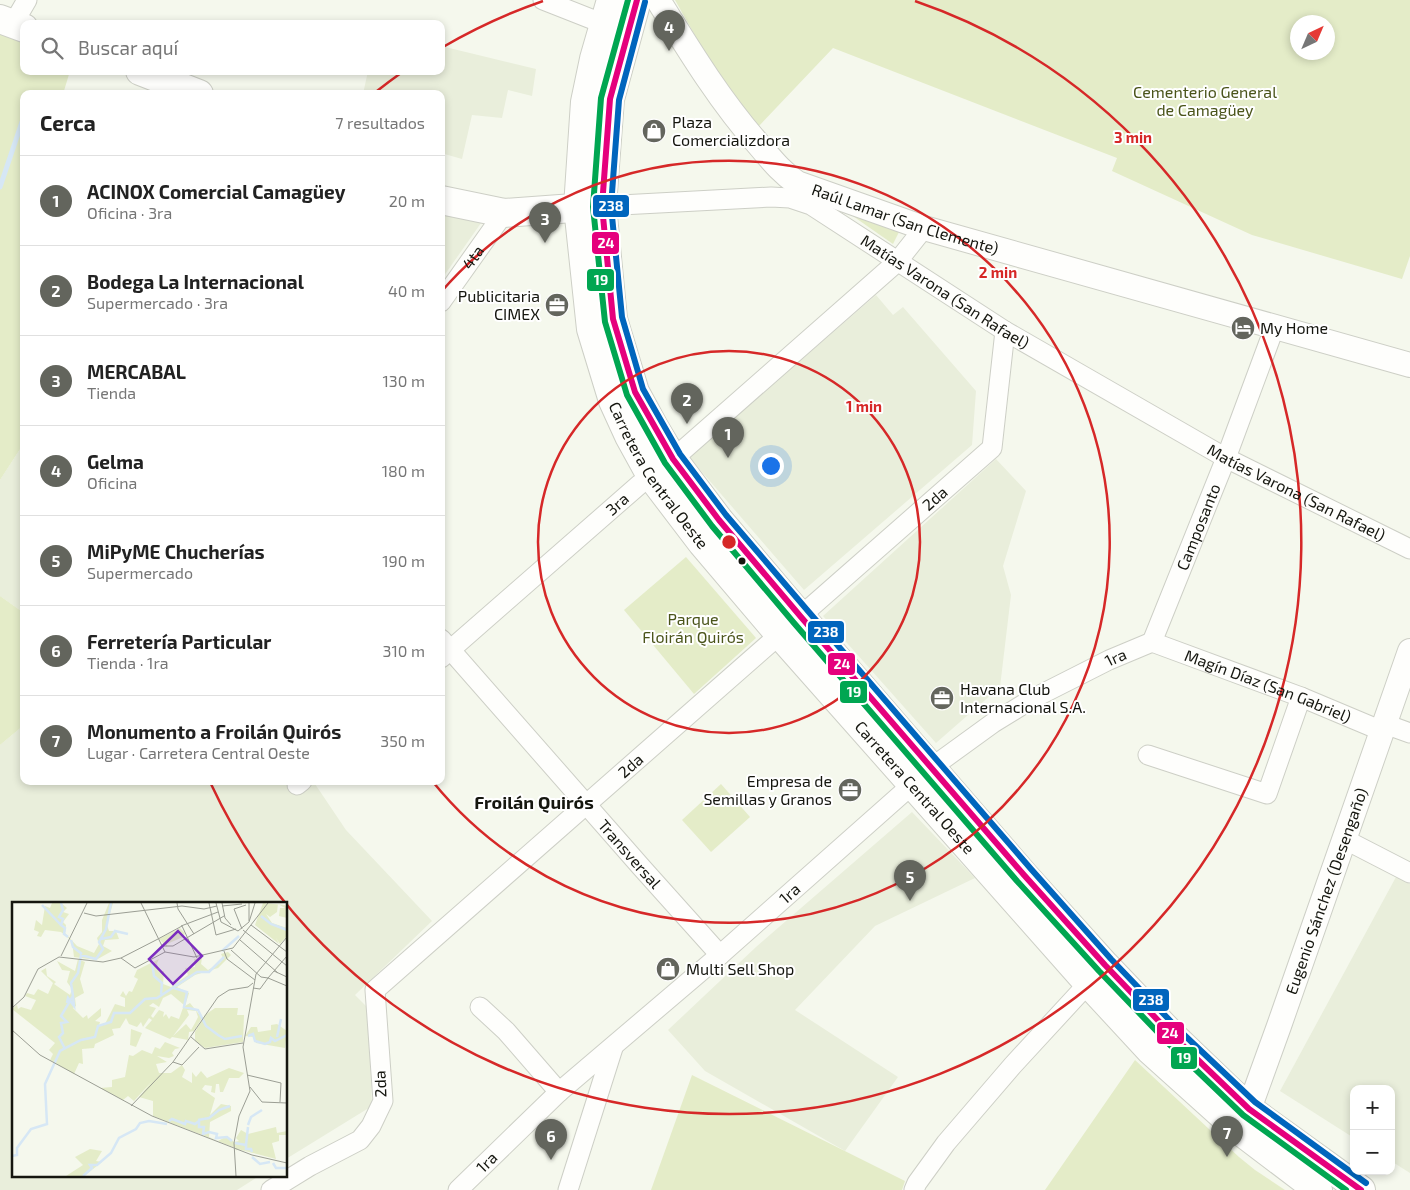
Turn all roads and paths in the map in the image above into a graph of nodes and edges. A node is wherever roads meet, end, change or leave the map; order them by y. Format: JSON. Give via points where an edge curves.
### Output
{"nodes":[{"id":1,"x":27,"y":0,"type":"edge"},
{"id":2,"x":543,"y":0,"type":"edge"},
{"id":3,"x":637,"y":0,"type":"edge"},
{"id":4,"x":658,"y":0,"type":"edge"},
{"id":5,"x":608,"y":12,"type":"edge"},
{"id":6,"x":12,"y":24,"type":"edge"},
{"id":7,"x":150,"y":75,"type":"edge"},
{"id":8,"x":189,"y":90,"type":"edge"},
{"id":9,"x":783,"y":174,"type":"junction"},
{"id":10,"x":771,"y":197,"type":"junction"},
{"id":11,"x":815,"y":198,"type":"junction"},
{"id":12,"x":445,"y":201,"type":"edge"},
{"id":13,"x":590,"y":206,"type":"junction"},
{"id":14,"x":504,"y":213,"type":"junction"},
{"id":15,"x":924,"y":228,"type":"junction"},
{"id":16,"x":897,"y":262,"type":"junction"},
{"id":17,"x":445,"y":296,"type":"edge"},
{"id":18,"x":1275,"y":326,"type":"junction"},
{"id":19,"x":1005,"y":331,"type":"junction"},
{"id":20,"x":1410,"y":365,"type":"edge"},
{"id":21,"x":1226,"y":458,"type":"junction"},
{"id":22,"x":673,"y":459,"type":"junction"},
{"id":23,"x":651,"y":476,"type":"junction"},
{"id":24,"x":1410,"y":549,"type":"edge"},
{"id":25,"x":801,"y":617,"type":"junction"},
{"id":26,"x":780,"y":635,"type":"junction"},
{"id":27,"x":1152,"y":642,"type":"junction"},
{"id":28,"x":445,"y":648,"type":"edge"},
{"id":29,"x":445,"y":650,"type":"edge"},
{"id":30,"x":1410,"y":651,"type":"edge"},
{"id":31,"x":1301,"y":698,"type":"junction"},
{"id":32,"x":1383,"y":727,"type":"junction"},
{"id":33,"x":1410,"y":733,"type":"edge"},
{"id":34,"x":1148,"y":755,"type":"dead end"},
{"id":35,"x":922,"y":776,"type":"junction"},
{"id":36,"x":587,"y":804,"type":"junction"},
{"id":37,"x":1344,"y":839,"type":"junction"},
{"id":38,"x":1410,"y":873,"type":"edge"},
{"id":39,"x":720,"y":955,"type":"junction"},
{"id":40,"x":1096,"y":974,"type":"junction"},
{"id":41,"x":480,"y":1007,"type":"dead end"},
{"id":42,"x":613,"y":1048,"type":"junction"},
{"id":43,"x":559,"y":1092,"type":"junction"},
{"id":44,"x":1244,"y":1119,"type":"junction"},
{"id":45,"x":271,"y":1190,"type":"edge"},
{"id":46,"x":458,"y":1190,"type":"edge"},
{"id":47,"x":568,"y":1190,"type":"edge"},
{"id":48,"x":914,"y":1190,"type":"edge"},
{"id":49,"x":1318,"y":1190,"type":"edge"},
{"id":50,"x":1361,"y":1190,"type":"edge"}],
"edges":[{"from":1,"to":6,"type":"street"},
{"from":2,"to":5,"type":"street"},
{"from":3,"to":13,"type":"main road","name":"Carretera Central Oeste","via":[[610,99]]},
{"from":4,"to":9,"type":"street","name":"Raúl Lamar (San Clemente)","via":[[738,122]]},
{"from":5,"to":13,"type":"main road","name":"Carretera Central Oeste","via":[[585,102]]},
{"from":7,"to":8,"type":"main road"},
{"from":9,"to":10,"type":"street"},
{"from":9,"to":11,"type":"street","name":"Raúl Lamar (San Clemente)"},
{"from":10,"to":11,"type":"street","name":"Matías Varona (San Rafael)"},
{"from":10,"to":13,"type":"street","name":"Matías Varona (San Rafael)"},
{"from":11,"to":15,"type":"street","name":"Raúl Lamar (San Clemente)"},
{"from":11,"to":16,"type":"street","name":"Matías Varona (San Rafael)"},
{"from":12,"to":14,"type":"main road","name":"Matías Varona (San Rafael)"},
{"from":13,"to":14,"type":"main road","name":"Matías Varona (San Rafael)"},
{"from":13,"to":22,"type":"main road","name":"Carretera Central Oeste","via":[[612,319],[635,392]]},
{"from":13,"to":23,"type":"main road","name":"Carretera Central Oeste","via":[[591,330],[613,401]]},
{"from":14,"to":17,"type":"street","name":"4ta"},
{"from":15,"to":16,"type":"street","name":"3ra"},
{"from":15,"to":18,"type":"street","name":"Raúl Lamar (San Clemente)"},
{"from":16,"to":19,"type":"street","name":"Matías Varona (San Rafael)"},
{"from":16,"to":22,"type":"street","name":"3ra"},
{"from":18,"to":20,"type":"street","name":"Raúl Lamar (San Clemente)"},
{"from":18,"to":21,"type":"street","name":"Camposanto"},
{"from":19,"to":21,"type":"street","name":"Matías Varona (San Rafael)"},
{"from":19,"to":25,"type":"street","name":"2da","via":[[992,448]]},
{"from":21,"to":24,"type":"street","name":"Matías Varona (San Rafael)"},
{"from":21,"to":27,"type":"street","name":"Camposanto"},
{"from":22,"to":23,"type":"street","name":"3ra"},
{"from":22,"to":25,"type":"main road","name":"Carretera Central Oeste","via":[[719,520]]},
{"from":23,"to":26,"type":"main road","name":"Carretera Central Oeste","via":[[702,543]]},
{"from":23,"to":28,"type":"street","name":"3ra"},
{"from":25,"to":26,"type":"street","name":"2da"},
{"from":25,"to":35,"type":"main road","name":"Carretera Central Oeste"},
{"from":26,"to":35,"type":"main road","name":"Carretera Central Oeste"},
{"from":26,"to":36,"type":"street","name":"2da"},
{"from":27,"to":31,"type":"street","name":"Magín Díaz (San Gabriel)"},
{"from":27,"to":35,"type":"street","name":"1ra","via":[[1032,699],[993,723]]},
{"from":29,"to":36,"type":"street","name":"Transversal"},
{"from":30,"to":32,"type":"street","name":"Eugenio Sánchez (Desengaño)"},
{"from":31,"to":32,"type":"street","name":"Magín Díaz (San Gabriel)"},
{"from":31,"to":34,"type":"street","via":[[1267,794]]},
{"from":32,"to":33,"type":"street","name":"Magín Díaz (San Gabriel)"},
{"from":32,"to":37,"type":"street","name":"Eugenio Sánchez (Desengaño)"},
{"from":35,"to":39,"type":"street","name":"1ra"},
{"from":35,"to":40,"type":"main road","name":"Carretera Central Oeste","via":[[1024,875]]},
{"from":36,"to":39,"type":"street","name":"Transversal"},
{"from":36,"to":45,"type":"street","name":"2da","via":[[375,990],[383,1101],[371,1126],[360,1140]]},
{"from":37,"to":38,"type":"street"},
{"from":37,"to":44,"type":"street","name":"Eugenio Sánchez (Desengaño)"},
{"from":39,"to":42,"type":"street","name":"1ra"},
{"from":40,"to":44,"type":"main road","name":"Carretera Central Oeste","via":[[1173,1036]]},
{"from":40,"to":48,"type":"street","via":[[946,1143]]},
{"from":41,"to":43,"type":"street","via":[[506,1031]]},
{"from":42,"to":43,"type":"street","name":"1ra"},
{"from":42,"to":47,"type":"street"},
{"from":43,"to":46,"type":"street","name":"1ra"},
{"from":44,"to":49,"type":"main road","name":"Carretera Central Oeste"},
{"from":44,"to":50,"type":"main road","name":"Carretera Central Oeste"}]}
